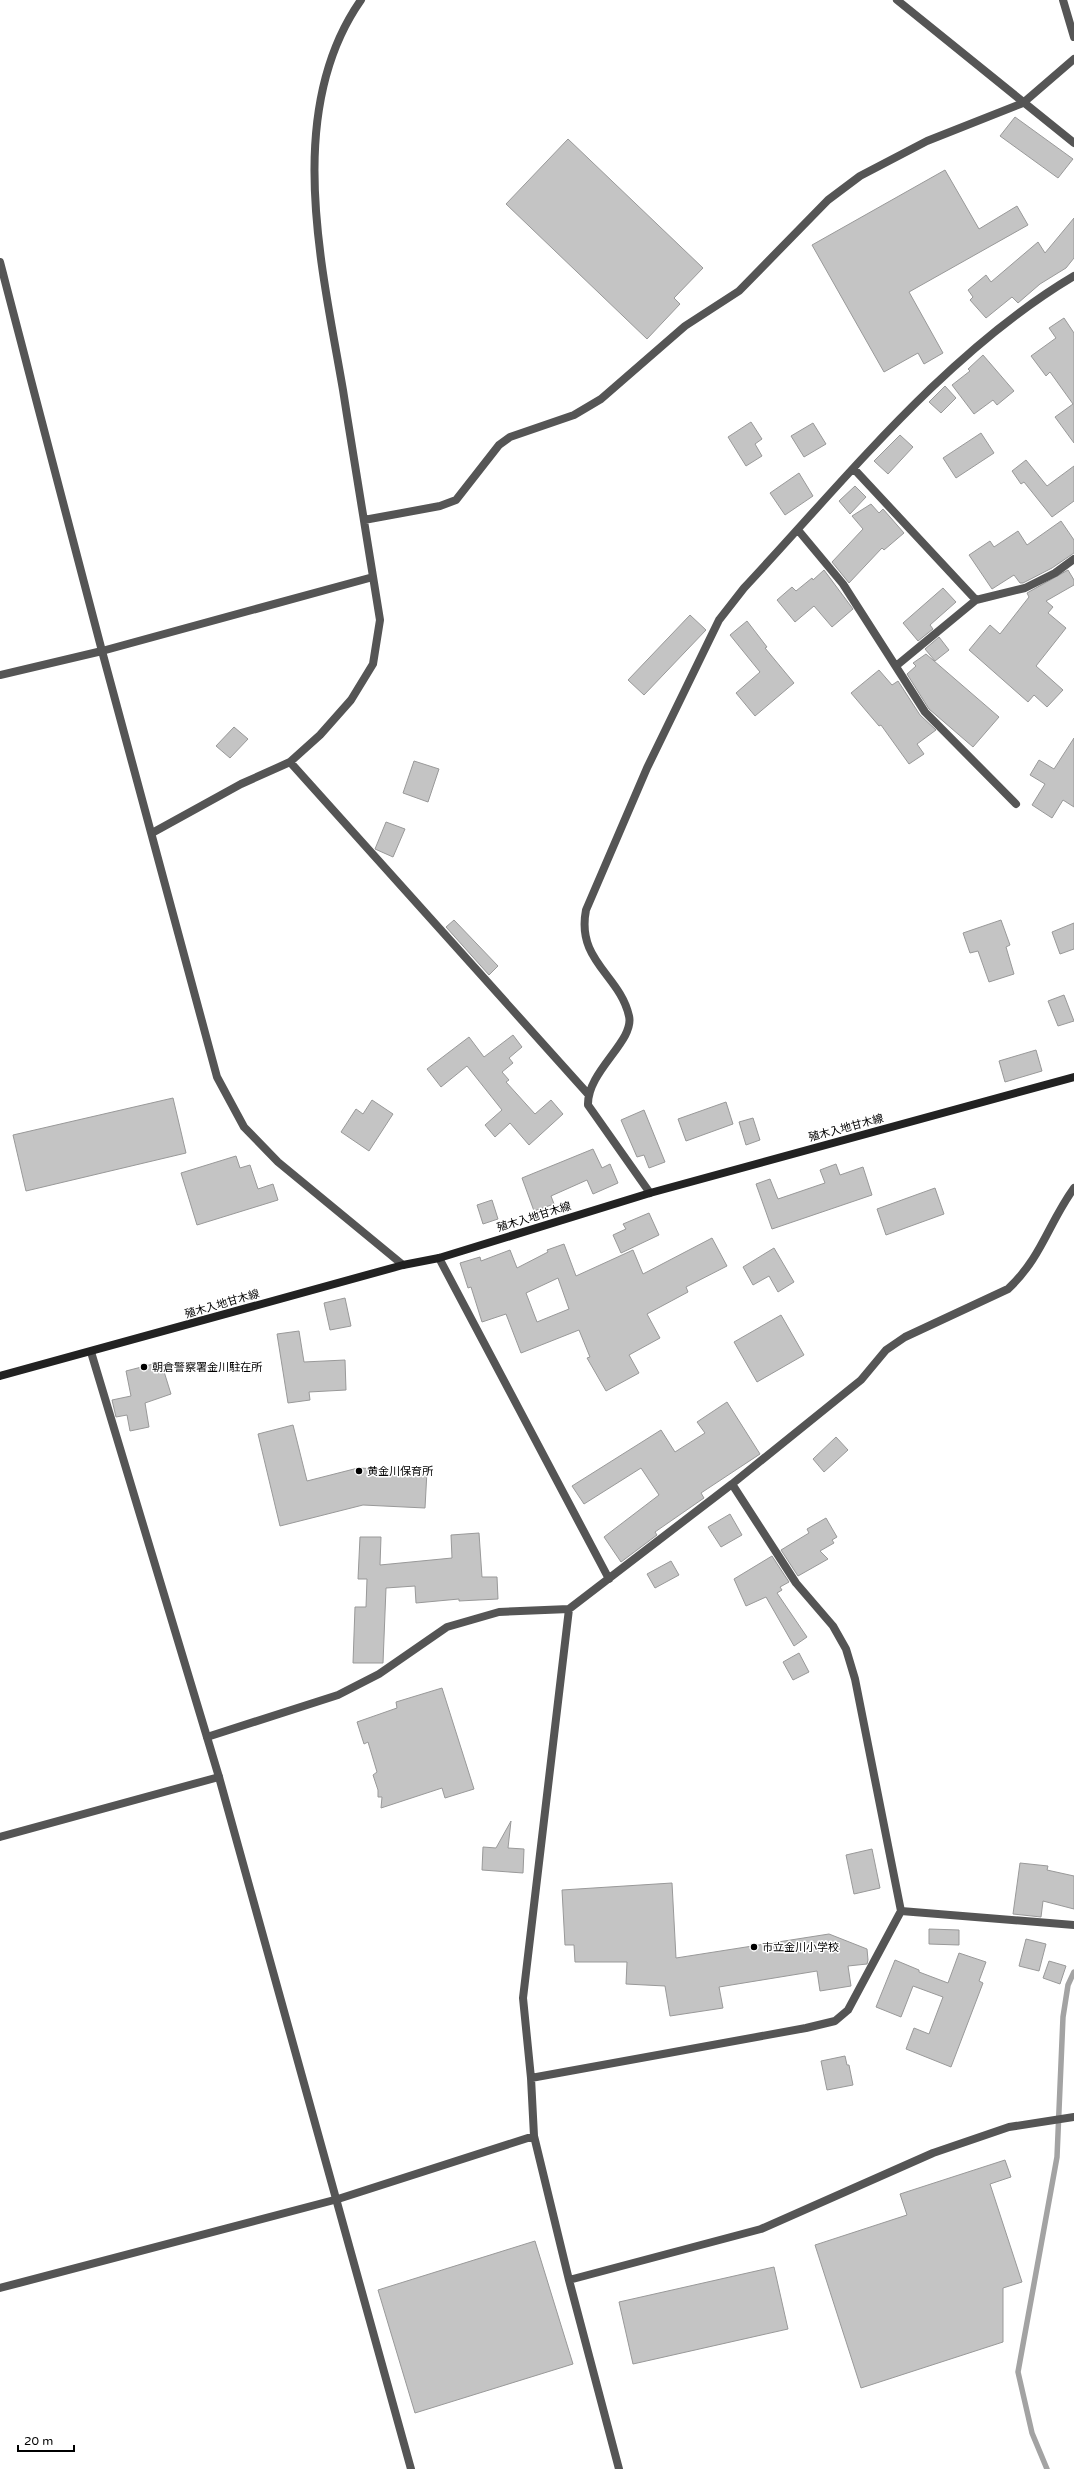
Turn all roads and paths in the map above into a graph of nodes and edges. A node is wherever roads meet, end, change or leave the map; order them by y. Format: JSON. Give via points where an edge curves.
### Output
{"nodes":[{"id":1,"x":361,"y":0,"type":"edge"},
{"id":2,"x":896,"y":0,"type":"edge"},
{"id":3,"x":1063,"y":0,"type":"edge"},
{"id":4,"x":1074,"y":37,"type":"edge"},
{"id":5,"x":1074,"y":59,"type":"edge"},
{"id":6,"x":1023,"y":103,"type":"junction"},
{"id":7,"x":1074,"y":143,"type":"edge"},
{"id":8,"x":0,"y":262,"type":"edge"},
{"id":9,"x":1074,"y":276,"type":"edge"},
{"id":10,"x":854,"y":469,"type":"junction"},
{"id":11,"x":364,"y":520,"type":"junction"},
{"id":12,"x":798,"y":530,"type":"junction"},
{"id":13,"x":1074,"y":559,"type":"edge"},
{"id":14,"x":373,"y":577,"type":"junction"},
{"id":15,"x":976,"y":600,"type":"junction"},
{"id":16,"x":102,"y":651,"type":"junction"},
{"id":17,"x":896,"y":666,"type":"junction"},
{"id":18,"x":0,"y":675,"type":"edge"},
{"id":19,"x":290,"y":762,"type":"junction"},
{"id":20,"x":1016,"y":804,"type":"dead end"},
{"id":21,"x":152,"y":833,"type":"junction"},
{"id":22,"x":1074,"y":1077,"type":"edge"},
{"id":23,"x":588,"y":1094,"type":"junction"},
{"id":24,"x":1074,"y":1188,"type":"edge"},
{"id":25,"x":650,"y":1193,"type":"junction"},
{"id":26,"x":439,"y":1258,"type":"junction"},
{"id":27,"x":403,"y":1265,"type":"junction"},
{"id":28,"x":91,"y":1352,"type":"junction"},
{"id":29,"x":0,"y":1376,"type":"edge"},
{"id":30,"x":732,"y":1484,"type":"junction"},
{"id":31,"x":609,"y":1579,"type":"junction"},
{"id":32,"x":569,"y":1609,"type":"junction"},
{"id":33,"x":207,"y":1738,"type":"junction"},
{"id":34,"x":219,"y":1777,"type":"junction"},
{"id":35,"x":0,"y":1837,"type":"edge"},
{"id":36,"x":901,"y":1911,"type":"junction"},
{"id":37,"x":1074,"y":1925,"type":"edge"},
{"id":38,"x":531,"y":2078,"type":"junction"},
{"id":39,"x":1074,"y":2117,"type":"edge"},
{"id":40,"x":534,"y":2136,"type":"junction"},
{"id":41,"x":338,"y":2199,"type":"junction"},
{"id":42,"x":569,"y":2280,"type":"junction"},
{"id":43,"x":0,"y":2288,"type":"edge"},
{"id":44,"x":411,"y":2469,"type":"edge"},
{"id":45,"x":620,"y":2469,"type":"edge"}],
"edges":[{"from":1,"to":11,"type":"street","via":[[347,20],[331,56],[319,108],[315,163],[318,243]]},
{"from":2,"to":6,"type":"street"},
{"from":3,"to":4,"type":"street"},
{"from":5,"to":6,"type":"street"},
{"from":6,"to":7,"type":"street"},
{"from":6,"to":11,"type":"street","via":[[927,141],[860,176],[828,200],[739,291],[684,326],[601,399],[574,415],[510,437],[499,445],[456,500],[440,506]]},
{"from":8,"to":16,"type":"street"},
{"from":9,"to":10,"type":"street","via":[[1045,293],[989,336],[914,404]]},
{"from":10,"to":12,"type":"street"},
{"from":10,"to":15,"type":"street"},
{"from":11,"to":14,"type":"street"},
{"from":12,"to":17,"type":"street","via":[[843,584]]},
{"from":12,"to":23,"type":"street","via":[[744,588],[720,620],[647,768],[586,910],[584,925],[588,946],[624,1001],[630,1018],[626,1034],[596,1077]]},
{"from":13,"to":15,"type":"street","via":[[1055,573],[1024,588]]},
{"from":14,"to":16,"type":"street"},
{"from":14,"to":19,"type":"street","via":[[380,620],[373,664],[351,700],[320,735]]},
{"from":15,"to":17,"type":"street"},
{"from":16,"to":18,"type":"street"},
{"from":16,"to":21,"type":"street"},
{"from":17,"to":20,"type":"street","via":[[925,712]]},
{"from":19,"to":21,"type":"street","via":[[241,784]]},
{"from":19,"to":23,"type":"street"},
{"from":21,"to":27,"type":"street","via":[[217,1077],[244,1127],[278,1162]]},
{"from":22,"to":25,"type":"main road","name":"殖木入地甘木線"},
{"from":23,"to":25,"type":"street","via":[[588,1105]]},
{"from":24,"to":30,"type":"street","via":[[1039,1253],[1021,1277],[1008,1289],[905,1336],[886,1350],[860,1380]]},
{"from":25,"to":26,"type":"main road","name":"殖木入地甘木線"},
{"from":26,"to":27,"type":"main road","name":"殖木入地甘木線"},
{"from":26,"to":31,"type":"street"},
{"from":27,"to":28,"type":"main road","name":"殖木入地甘木線"},
{"from":28,"to":29,"type":"main road","name":"殖木入地甘木線"},
{"from":28,"to":33,"type":"street"},
{"from":30,"to":31,"type":"street"},
{"from":30,"to":36,"type":"street","via":[[796,1583],[833,1626],[846,1649],[855,1679]]},
{"from":31,"to":32,"type":"street"},
{"from":32,"to":33,"type":"street","via":[[499,1612],[447,1627],[378,1674],[338,1695]]},
{"from":32,"to":38,"type":"street","via":[[523,1998]]},
{"from":33,"to":34,"type":"street"},
{"from":34,"to":35,"type":"street"},
{"from":34,"to":41,"type":"street"},
{"from":36,"to":37,"type":"street"},
{"from":36,"to":38,"type":"street","via":[[848,2010],[835,2021]]},
{"from":38,"to":40,"type":"street"},
{"from":39,"to":42,"type":"street","via":[[1010,2127],[933,2153],[761,2229]]},
{"from":40,"to":41,"type":"street"},
{"from":40,"to":42,"type":"street"},
{"from":41,"to":43,"type":"street"},
{"from":41,"to":44,"type":"street"},
{"from":42,"to":45,"type":"street"}]}
